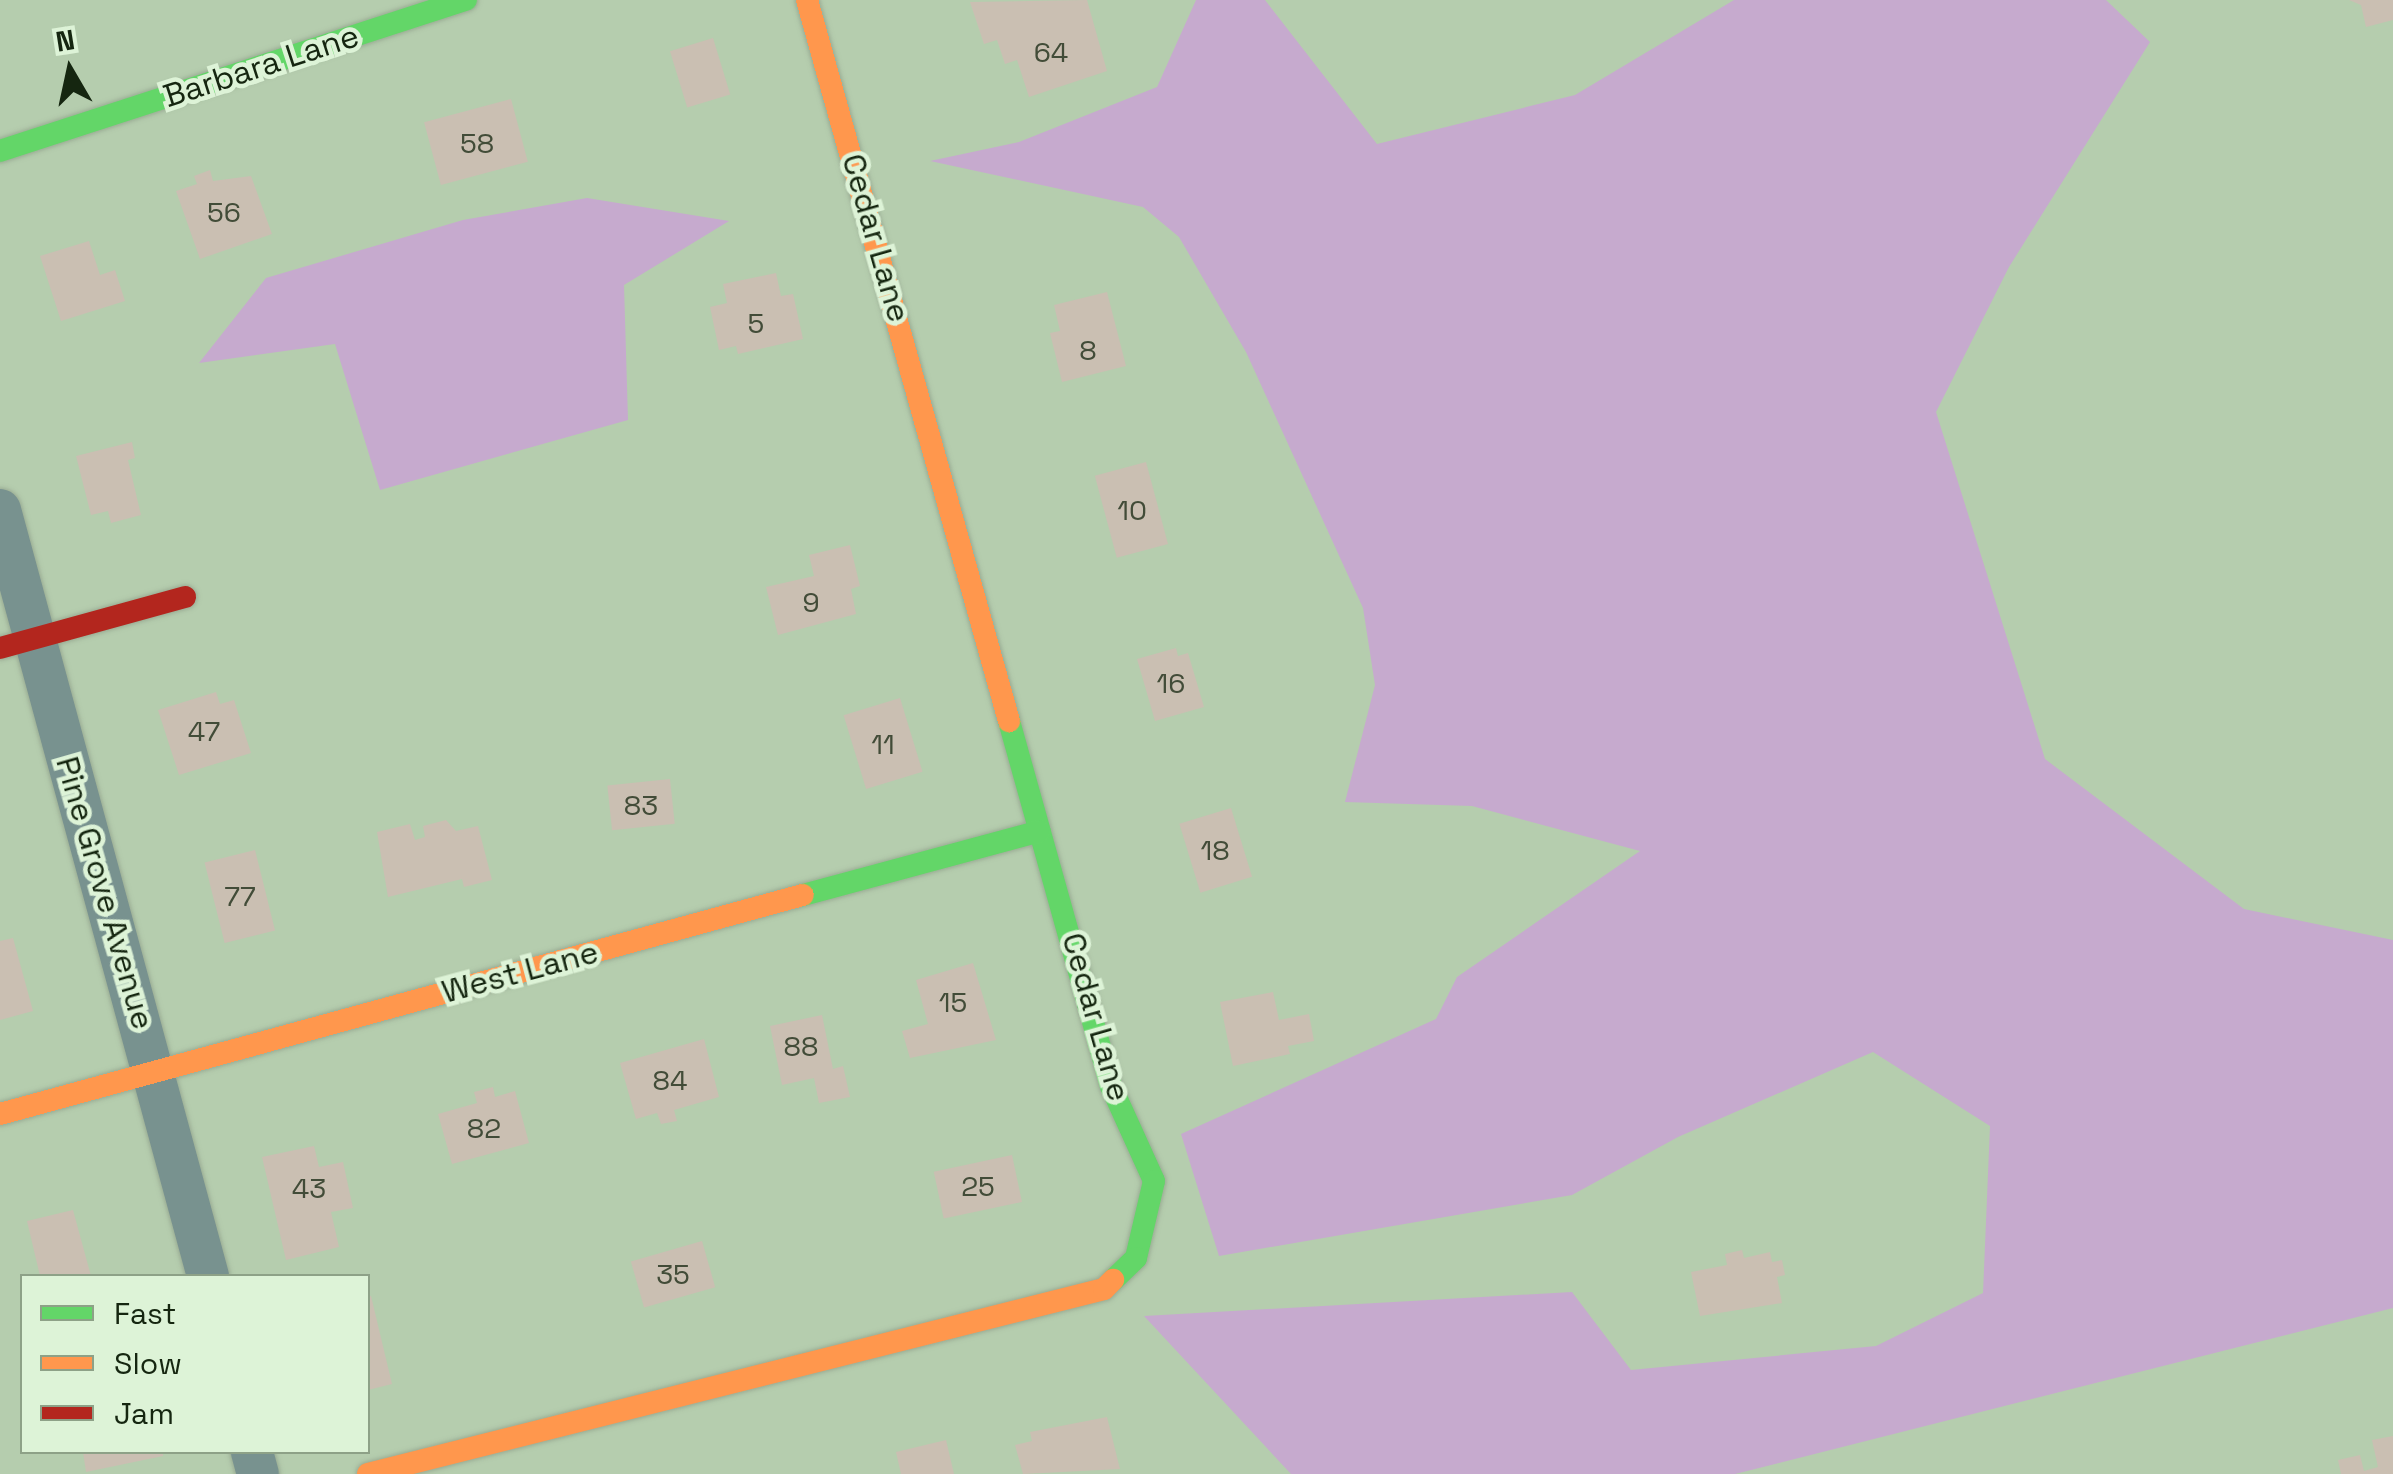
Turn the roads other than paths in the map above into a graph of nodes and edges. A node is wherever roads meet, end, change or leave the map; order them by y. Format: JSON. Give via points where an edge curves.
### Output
{"nodes":[{"id":1,"x":466,"y":0,"type":"edge"},
{"id":2,"x":808,"y":0,"type":"edge"},
{"id":3,"x":0,"y":152,"type":"edge"},
{"id":4,"x":0,"y":510,"type":"edge"},
{"id":5,"x":185,"y":597,"type":"dead end"},
{"id":6,"x":17,"y":644,"type":"edge"},
{"id":7,"x":1040,"y":832,"type":"junction"},
{"id":8,"x":156,"y":1071,"type":"junction"},
{"id":9,"x":0,"y":1114,"type":"edge"},
{"id":10,"x":207,"y":1274,"type":"edge"},
{"id":11,"x":368,"y":1474,"type":"edge"}],
"edges":[{"from":1,"to":3,"type":"street","name":"Barbara Lane"},
{"from":2,"to":7,"type":"street","name":"Cedar Lane"},
{"from":4,"to":6,"type":"street","name":"Pine Grove Avenue"},
{"from":5,"to":6,"type":"street"},
{"from":6,"to":8,"type":"street","name":"Pine Grove Avenue"},
{"from":7,"to":8,"type":"street","name":"West Lane"},
{"from":7,"to":11,"type":"street","name":"Cedar Lane","via":[[1111,1086],[1154,1181],[1136,1258],[1104,1289]]},
{"from":8,"to":9,"type":"street","name":"West Lane"},
{"from":8,"to":10,"type":"street","name":"Pine Grove Avenue"}]}
